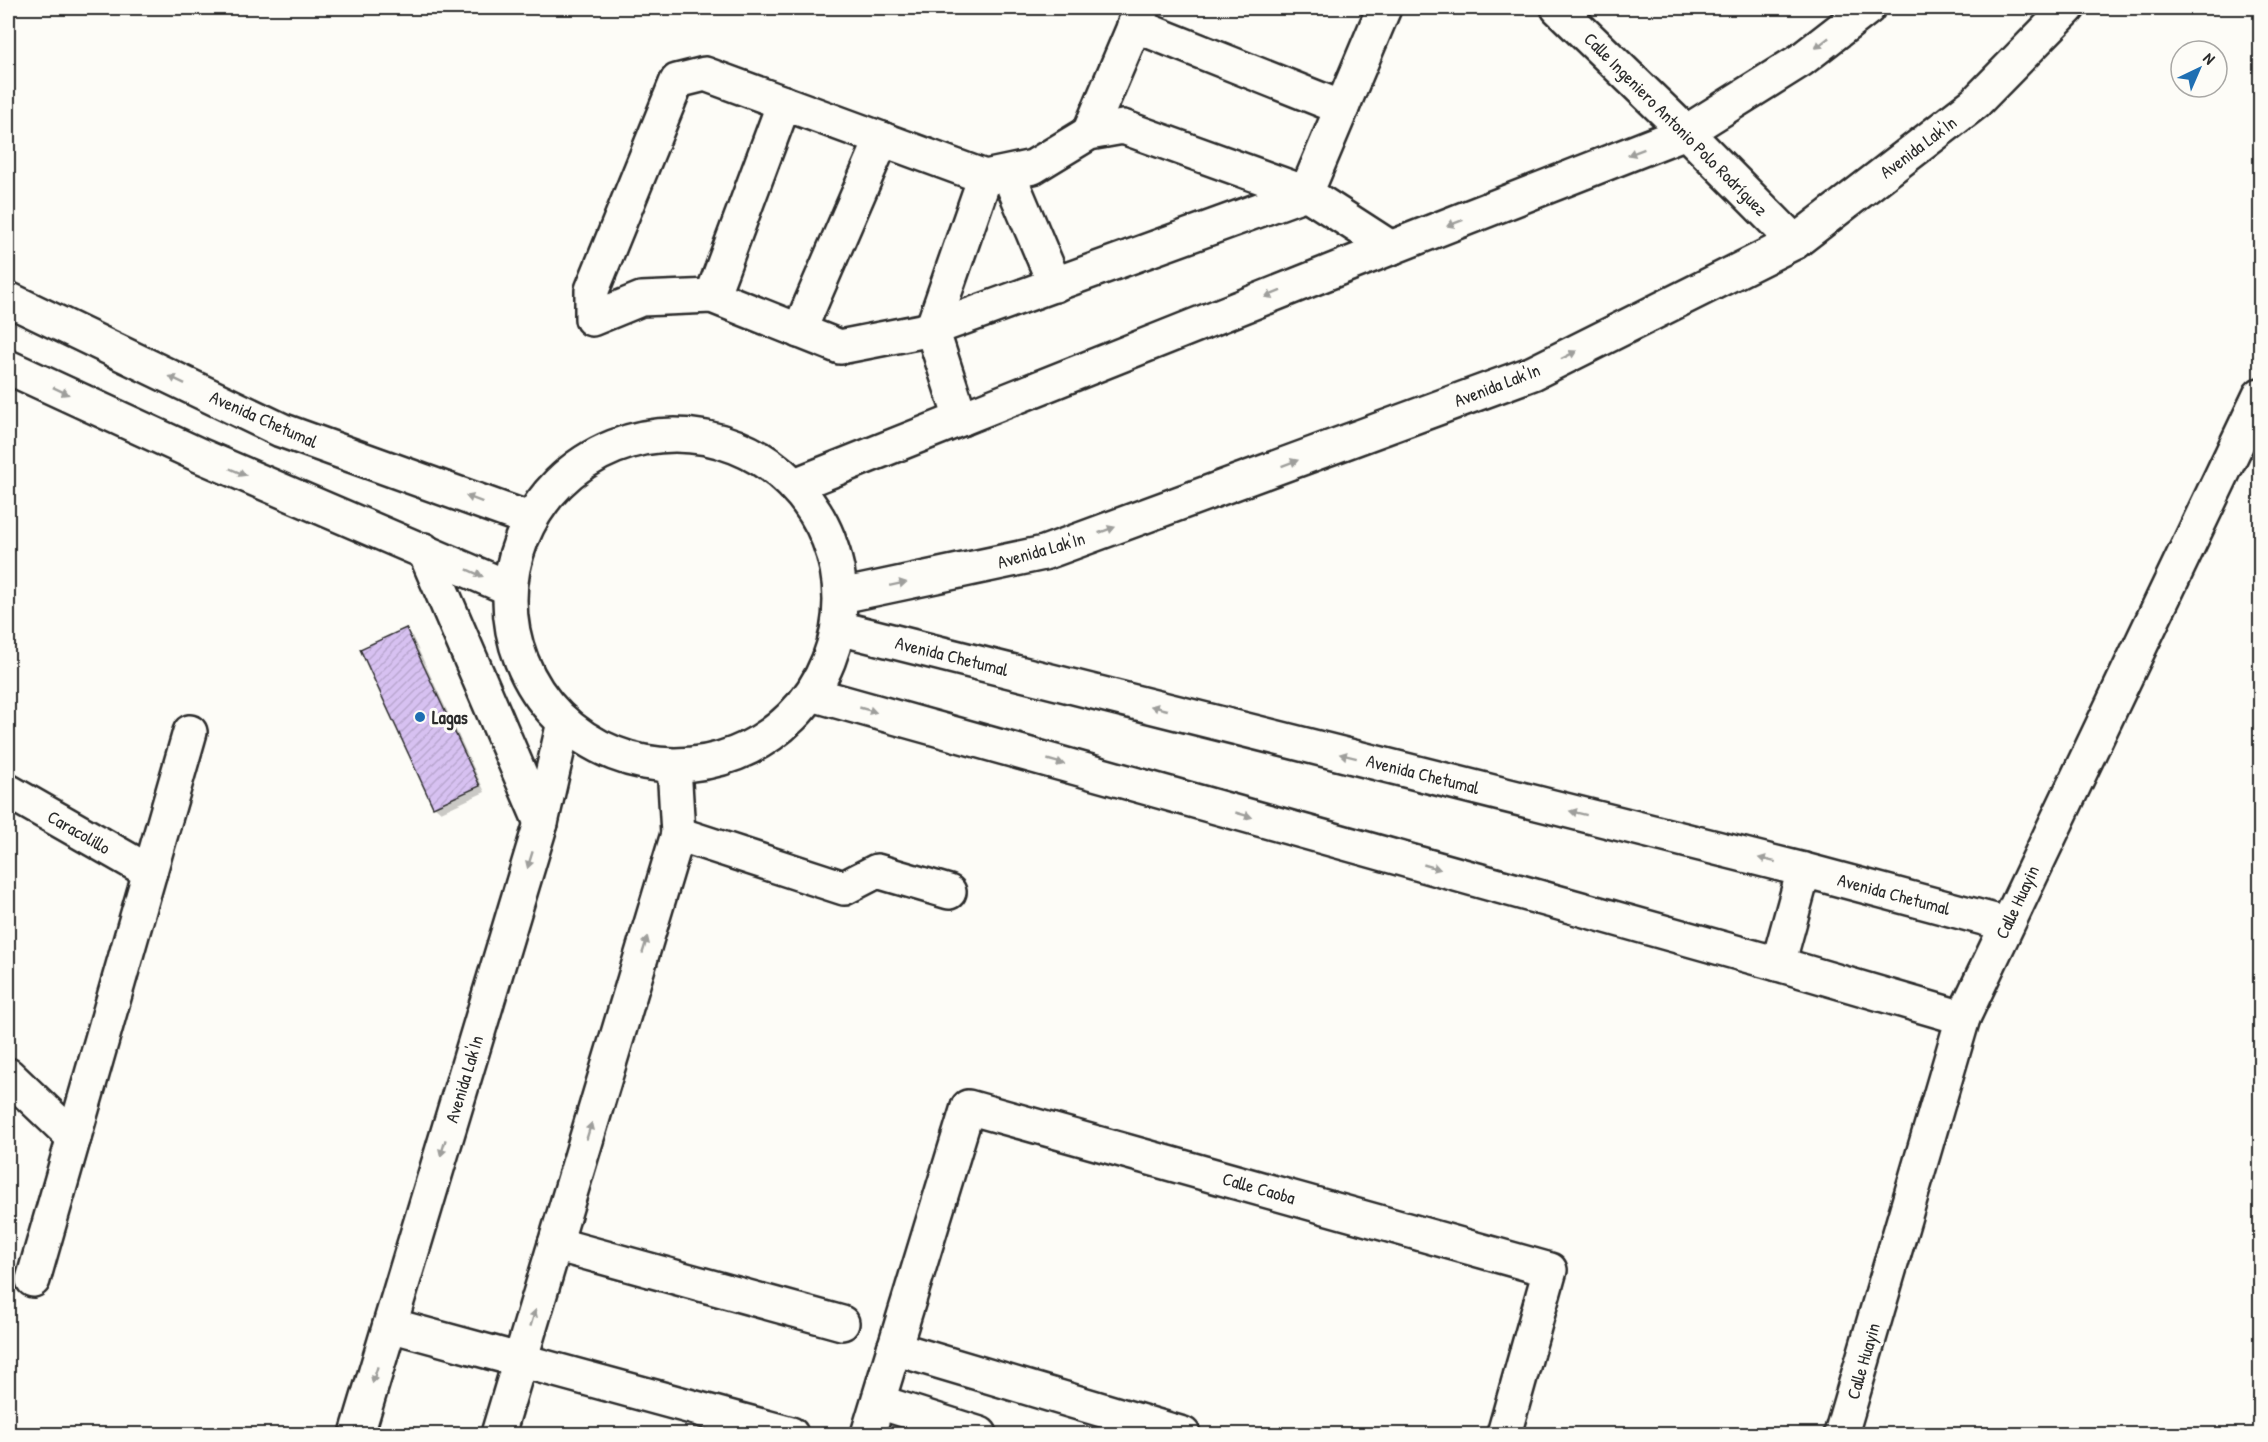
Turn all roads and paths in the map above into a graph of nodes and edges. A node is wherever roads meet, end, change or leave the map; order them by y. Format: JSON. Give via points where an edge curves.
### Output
{"nodes":[{"id":1,"x":1382,"y":8,"type":"edge"},
{"id":2,"x":1558,"y":8,"type":"edge"},
{"id":3,"x":1868,"y":8,"type":"edge"},
{"id":4,"x":2068,"y":8,"type":"edge"},
{"id":5,"x":1138,"y":16,"type":"edge"},
{"id":6,"x":784,"y":103,"type":"junction"},
{"id":7,"x":1342,"y":108,"type":"junction"},
{"id":8,"x":1686,"y":132,"type":"junction"},
{"id":9,"x":1089,"y":133,"type":"junction"},
{"id":10,"x":882,"y":139,"type":"junction"},
{"id":11,"x":997,"y":175,"type":"junction"},
{"id":12,"x":1306,"y":194,"type":"junction"},
{"id":13,"x":1795,"y":242,"type":"junction"},
{"id":14,"x":1391,"y":248,"type":"junction"},
{"id":15,"x":1055,"y":285,"type":"junction"},
{"id":16,"x":712,"y":296,"type":"junction"},
{"id":17,"x":8,"y":299,"type":"edge"},
{"id":18,"x":932,"y":330,"type":"junction"},
{"id":19,"x":799,"y":331,"type":"junction"},
{"id":20,"x":8,"y":367,"type":"edge"},
{"id":21,"x":2260,"y":394,"type":"edge"},
{"id":22,"x":961,"y":418,"type":"junction"},
{"id":23,"x":795,"y":485,"type":"junction"},
{"id":24,"x":529,"y":519,"type":"junction"},
{"id":25,"x":424,"y":550,"type":"junction"},
{"id":26,"x":509,"y":588,"type":"junction"},
{"id":27,"x":840,"y":612,"type":"junction"},
{"id":28,"x":812,"y":694,"type":"junction"},
{"id":29,"x":564,"y":722,"type":"junction"},
{"id":30,"x":190,"y":732,"type":"dead end"},
{"id":31,"x":675,"y":766,"type":"junction"},
{"id":32,"x":8,"y":791,"type":"edge"},
{"id":33,"x":541,"y":824,"type":"junction"},
{"id":34,"x":678,"y":834,"type":"junction"},
{"id":35,"x":1804,"y":870,"type":"junction"},
{"id":36,"x":150,"y":872,"type":"junction"},
{"id":37,"x":950,"y":892,"type":"dead end"},
{"id":38,"x":2006,"y":924,"type":"junction"},
{"id":39,"x":1778,"y":964,"type":"junction"},
{"id":40,"x":1962,"y":1018,"type":"junction"},
{"id":41,"x":8,"y":1075,"type":"edge"},
{"id":42,"x":74,"y":1138,"type":"junction"},
{"id":43,"x":555,"y":1244,"type":"junction"},
{"id":44,"x":33,"y":1280,"type":"dead end"},
{"id":45,"x":842,"y":1323,"type":"dead end"},
{"id":46,"x":390,"y":1325,"type":"junction"},
{"id":47,"x":894,"y":1348,"type":"junction"},
{"id":48,"x":521,"y":1360,"type":"junction"},
{"id":49,"x":879,"y":1402,"type":"junction"},
{"id":50,"x":357,"y":1434,"type":"edge"},
{"id":51,"x":498,"y":1434,"type":"edge"},
{"id":52,"x":791,"y":1434,"type":"edge"},
{"id":53,"x":868,"y":1434,"type":"edge"},
{"id":54,"x":980,"y":1434,"type":"edge"},
{"id":55,"x":1183,"y":1434,"type":"edge"},
{"id":56,"x":1504,"y":1434,"type":"edge"},
{"id":57,"x":1841,"y":1434,"type":"edge"}],
"edges":[{"from":1,"to":7,"type":"street"},
{"from":2,"to":8,"type":"street","name":"Calle Ingeniero Antonio Polo Rodríguez"},
{"from":3,"to":8,"type":"street","one_way":true,"via":[[1801,60]]},
{"from":4,"to":13,"type":"street","name":"Avenida Lak'In","via":[[1975,103]]},
{"from":5,"to":7,"type":"street"},
{"from":5,"to":9,"type":"street"},
{"from":6,"to":10,"type":"street"},
{"from":6,"to":16,"type":"street"},
{"from":6,"to":16,"type":"street","via":[[705,74],[677,81],[592,290],[592,319],[641,300]]},
{"from":7,"to":12,"type":"street"},
{"from":8,"to":13,"type":"street","name":"Calle Ingeniero Antonio Polo Rodríguez"},
{"from":8,"to":14,"type":"street","one_way":true},
{"from":9,"to":11,"type":"street","via":[[1033,167]]},
{"from":9,"to":12,"type":"street","via":[[1123,127]]},
{"from":10,"to":11,"type":"street"},
{"from":10,"to":19,"type":"street"},
{"from":11,"to":15,"type":"street"},
{"from":11,"to":18,"type":"street"},
{"from":12,"to":14,"type":"street"},
{"from":12,"to":15,"type":"street"},
{"from":27,"to":13,"type":"street","name":"Avenida Lak'In","one_way":true,"via":[[1044,554],[1533,373]]},
{"from":14,"to":22,"type":"street","one_way":true},
{"from":15,"to":18,"type":"street"},
{"from":16,"to":19,"type":"street"},
{"from":24,"to":17,"type":"street","name":"Avenida Chetumal","one_way":true,"via":[[281,430]]},
{"from":18,"to":19,"type":"street","via":[[840,347]]},
{"from":18,"to":22,"type":"street"},
{"from":20,"to":25,"type":"street","one_way":true,"via":[[198,455]]},
{"from":21,"to":38,"type":"street","name":"Calle Huayin"},
{"from":22,"to":23,"type":"street"},
{"from":23,"to":24,"type":"street","via":[[753,454],[704,437],[653,435],[603,450],[569,472]]},
{"from":23,"to":27,"type":"street","via":[[829,536]]},
{"from":24,"to":26,"type":"street","via":[[515,552]]},
{"from":25,"to":26,"type":"street","one_way":true},
{"from":25,"to":33,"type":"street"},
{"from":26,"to":29,"type":"street","via":[[514,638],[532,684]]},
{"from":27,"to":28,"type":"street"},
{"from":35,"to":27,"type":"street","name":"Avenida Chetumal","one_way":true},
{"from":28,"to":31,"type":"street","via":[[776,733],[728,758]]},
{"from":28,"to":39,"type":"street","one_way":true},
{"from":29,"to":31,"type":"street","via":[[615,754]]},
{"from":29,"to":33,"type":"street","name":"Avenida Lak'In"},
{"from":30,"to":36,"type":"street"},
{"from":31,"to":34,"type":"street"},
{"from":32,"to":36,"type":"street","name":"Caracolillo"},
{"from":33,"to":46,"type":"street","name":"Avenida Lak'In","one_way":true},
{"from":34,"to":37,"type":"street","via":[[844,888],[877,871]]},
{"from":43,"to":34,"type":"street","one_way":true},
{"from":35,"to":38,"type":"street","name":"Avenida Chetumal"},
{"from":35,"to":39,"type":"street"},
{"from":36,"to":42,"type":"street"},
{"from":38,"to":40,"type":"street","name":"Calle Huayin"},
{"from":39,"to":40,"type":"street"},
{"from":40,"to":57,"type":"street","name":"Calle Huayin"},
{"from":41,"to":42,"type":"street"},
{"from":42,"to":44,"type":"street"},
{"from":43,"to":45,"type":"street"},
{"from":48,"to":43,"type":"street","one_way":true},
{"from":46,"to":48,"type":"street"},
{"from":46,"to":50,"type":"street","name":"Avenida Lak'In","one_way":true},
{"from":47,"to":49,"type":"street"},
{"from":47,"to":55,"type":"street"},
{"from":47,"to":56,"type":"street","name":"Calle Caoba","via":[[968,1107],[1550,1270]]},
{"from":48,"to":51,"type":"street"},
{"from":48,"to":52,"type":"street"},
{"from":49,"to":53,"type":"street"},
{"from":49,"to":54,"type":"street"}]}
